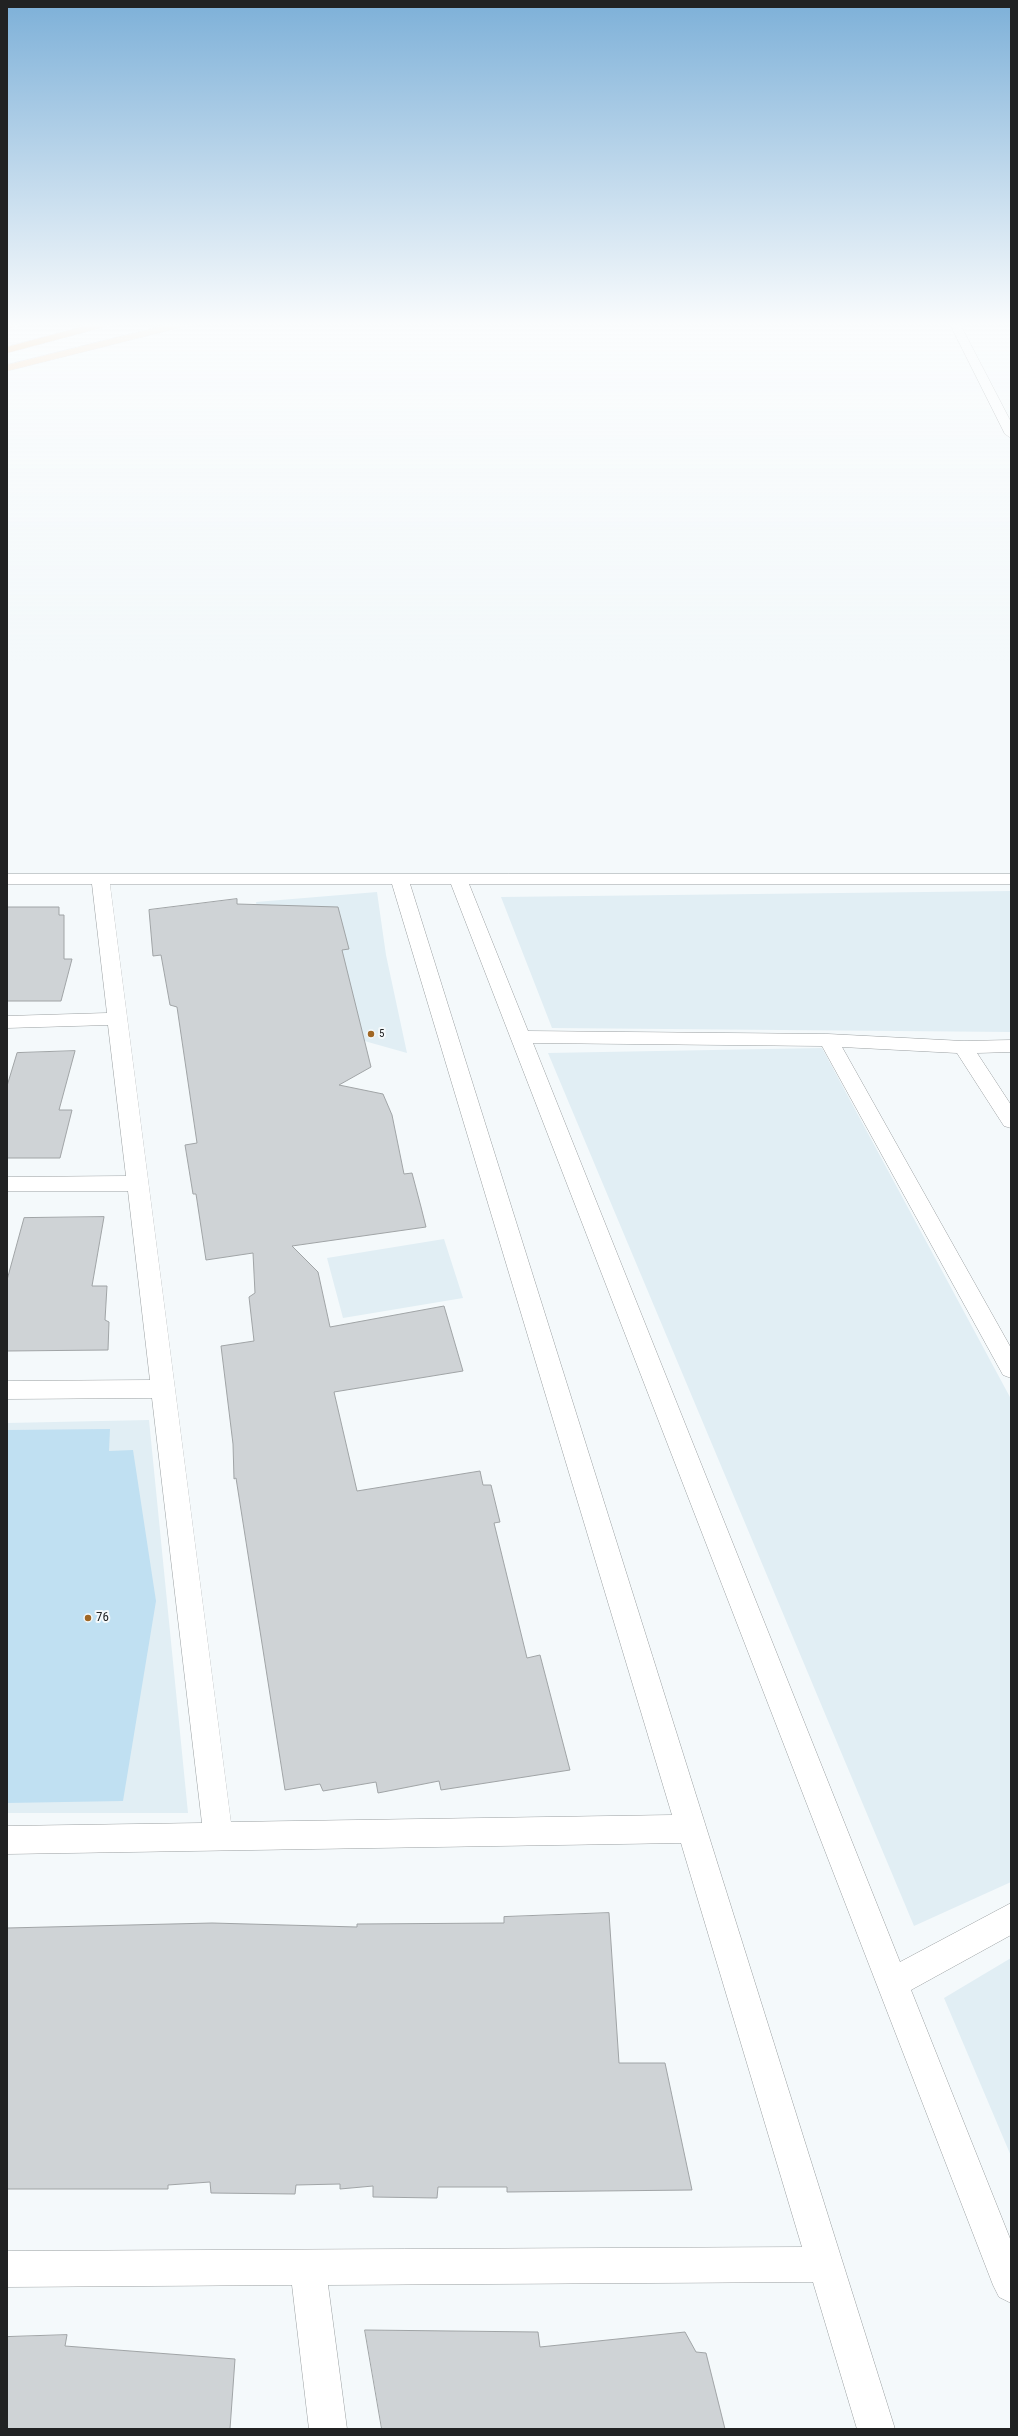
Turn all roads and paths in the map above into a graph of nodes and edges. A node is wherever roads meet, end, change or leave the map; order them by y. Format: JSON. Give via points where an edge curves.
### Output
{"nodes":[{"id":1,"x":7,"y":879,"type":"edge"},
{"id":2,"x":100,"y":879,"type":"junction"},
{"id":3,"x":399,"y":879,"type":"junction"},
{"id":4,"x":458,"y":879,"type":"junction"},
{"id":5,"x":1011,"y":879,"type":"edge"},
{"id":6,"x":117,"y":1019,"type":"junction"},
{"id":7,"x":7,"y":1022,"type":"edge"},
{"id":8,"x":520,"y":1037,"type":"junction"},
{"id":9,"x":828,"y":1040,"type":"junction"},
{"id":10,"x":1011,"y":1046,"type":"edge"},
{"id":11,"x":963,"y":1047,"type":"junction"},
{"id":12,"x":1011,"y":1120,"type":"edge"},
{"id":13,"x":138,"y":1183,"type":"junction"},
{"id":14,"x":7,"y":1184,"type":"edge"},
{"id":15,"x":1011,"y":1369,"type":"edge"},
{"id":16,"x":163,"y":1389,"type":"junction"},
{"id":17,"x":7,"y":1390,"type":"edge"},
{"id":18,"x":691,"y":1829,"type":"junction"},
{"id":19,"x":218,"y":1835,"type":"junction"},
{"id":20,"x":7,"y":1840,"type":"edge"},
{"id":21,"x":1011,"y":1918,"type":"edge"},
{"id":22,"x":893,"y":1984,"type":"junction"},
{"id":23,"x":825,"y":2264,"type":"junction"},
{"id":24,"x":308,"y":2268,"type":"junction"},
{"id":25,"x":7,"y":2269,"type":"edge"},
{"id":26,"x":1011,"y":2285,"type":"edge"},
{"id":27,"x":328,"y":2429,"type":"edge"},
{"id":28,"x":876,"y":2429,"type":"edge"}],
"edges":[{"from":1,"to":2,"type":"street"},
{"from":2,"to":3,"type":"street"},
{"from":2,"to":6,"type":"street"},
{"from":3,"to":4,"type":"street"},
{"from":3,"to":18,"type":"street"},
{"from":4,"to":5,"type":"street"},
{"from":4,"to":8,"type":"street"},
{"from":6,"to":7,"type":"street"},
{"from":6,"to":13,"type":"street"},
{"from":8,"to":9,"type":"street"},
{"from":8,"to":22,"type":"street"},
{"from":9,"to":11,"type":"street"},
{"from":9,"to":15,"type":"street"},
{"from":10,"to":11,"type":"street"},
{"from":11,"to":12,"type":"street"},
{"from":13,"to":14,"type":"street"},
{"from":13,"to":16,"type":"street"},
{"from":16,"to":17,"type":"street"},
{"from":16,"to":19,"type":"street"},
{"from":18,"to":19,"type":"street"},
{"from":18,"to":23,"type":"street"},
{"from":19,"to":20,"type":"street"},
{"from":21,"to":22,"type":"street"},
{"from":22,"to":26,"type":"street"},
{"from":23,"to":24,"type":"street"},
{"from":23,"to":28,"type":"street"},
{"from":24,"to":25,"type":"street"},
{"from":24,"to":27,"type":"street"}]}
